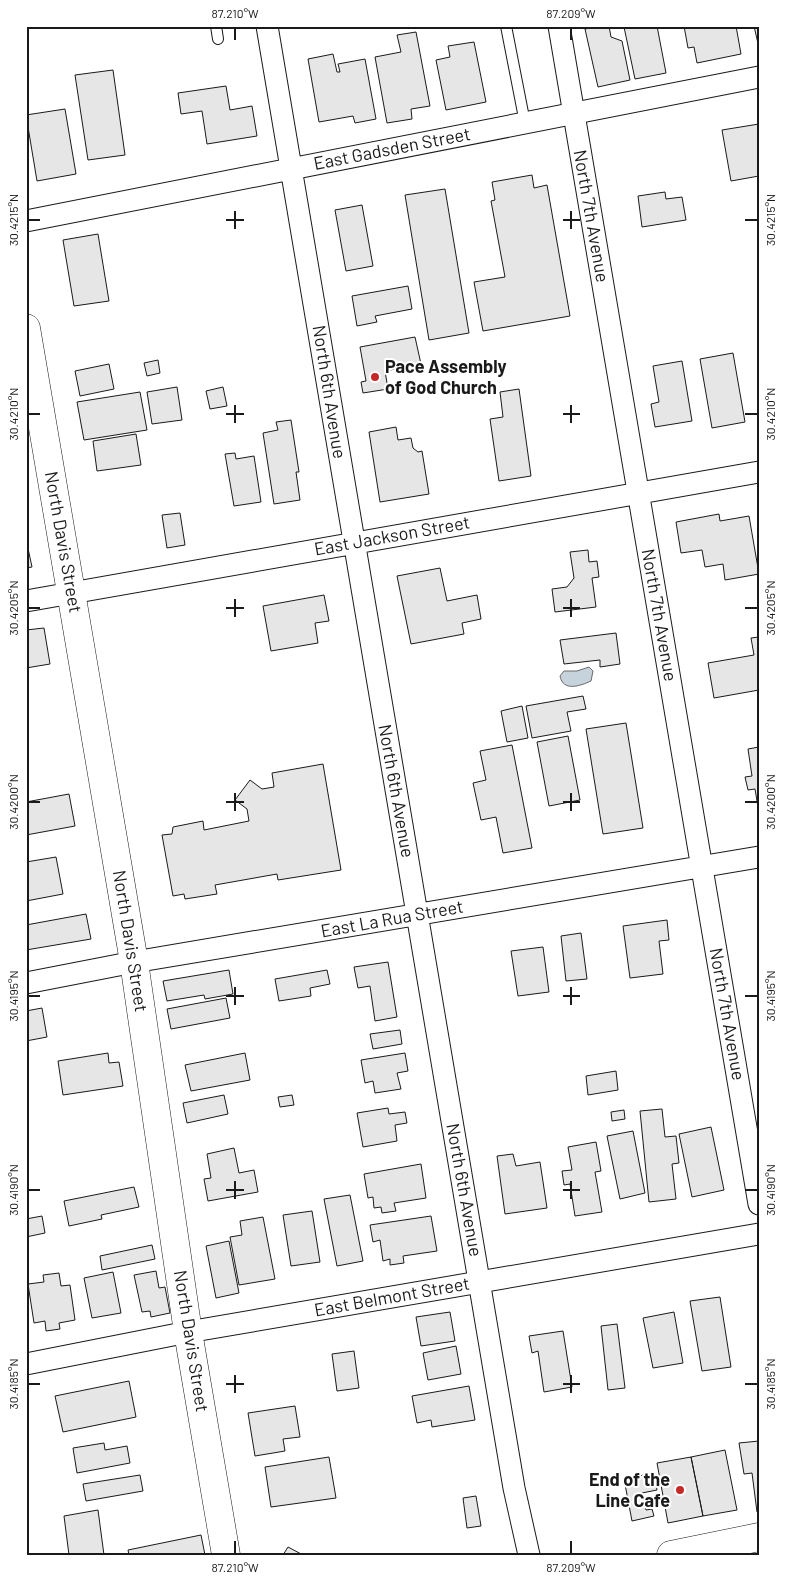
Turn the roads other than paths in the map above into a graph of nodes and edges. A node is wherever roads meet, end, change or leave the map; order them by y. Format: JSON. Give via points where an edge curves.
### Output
{"nodes":[{"id":1,"x":216,"y":26,"type":"edge"},
{"id":2,"x":267,"y":26,"type":"edge"},
{"id":3,"x":506,"y":26,"type":"edge"},
{"id":4,"x":559,"y":26,"type":"edge"},
{"id":5,"x":218,"y":39,"type":"dead end"},
{"id":6,"x":759,"y":77,"type":"edge"},
{"id":7,"x":574,"y":114,"type":"junction"},
{"id":8,"x":525,"y":123,"type":"junction"},
{"id":9,"x":292,"y":169,"type":"junction"},
{"id":10,"x":26,"y":221,"type":"edge"},
{"id":11,"x":26,"y":328,"type":"edge"},
{"id":12,"x":759,"y":472,"type":"edge"},
{"id":13,"x":639,"y":494,"type":"junction"},
{"id":14,"x":354,"y":542,"type":"junction"},
{"id":15,"x":71,"y":592,"type":"junction"},
{"id":16,"x":26,"y":601,"type":"edge"},
{"id":17,"x":759,"y":857,"type":"edge"},
{"id":18,"x":702,"y":867,"type":"junction"},
{"id":19,"x":417,"y":914,"type":"junction"},
{"id":20,"x":134,"y":962,"type":"junction"},
{"id":21,"x":26,"y":983,"type":"edge"},
{"id":22,"x":759,"y":1204,"type":"edge"},
{"id":23,"x":759,"y":1234,"type":"edge"},
{"id":24,"x":480,"y":1282,"type":"junction"},
{"id":25,"x":188,"y":1332,"type":"junction"},
{"id":26,"x":26,"y":1364,"type":"edge"},
{"id":27,"x":759,"y":1536,"type":"edge"},
{"id":28,"x":226,"y":1555,"type":"edge"},
{"id":29,"x":529,"y":1555,"type":"edge"},
{"id":30,"x":671,"y":1555,"type":"edge"}],
"edges":[{"from":1,"to":5,"type":"lane"},
{"from":2,"to":9,"type":"street","name":"North 6th Avenue"},
{"from":3,"to":8,"type":"lane"},
{"from":4,"to":7,"type":"street","name":"North 7th Avenue"},
{"from":6,"to":7,"type":"street","name":"East Gadsden Street"},
{"from":7,"to":8,"type":"street","name":"East Gadsden Street"},
{"from":7,"to":13,"type":"street","name":"North 7th Avenue"},
{"from":8,"to":9,"type":"street","name":"East Gadsden Street"},
{"from":9,"to":10,"type":"street","name":"East Gadsden Street"},
{"from":9,"to":14,"type":"street","name":"North 6th Avenue"},
{"from":11,"to":15,"type":"main road","name":"North Davis Street"},
{"from":12,"to":13,"type":"street","name":"East Jackson Street"},
{"from":13,"to":14,"type":"street","name":"East Jackson Street"},
{"from":13,"to":18,"type":"street","name":"North 7th Avenue"},
{"from":14,"to":15,"type":"street","name":"East Jackson Street"},
{"from":14,"to":19,"type":"street","name":"North 6th Avenue"},
{"from":15,"to":16,"type":"street","name":"East Jackson Street"},
{"from":15,"to":20,"type":"main road","name":"North Davis Street"},
{"from":17,"to":18,"type":"street","name":"East La Rua Street"},
{"from":18,"to":19,"type":"street","name":"East La Rua Street"},
{"from":18,"to":22,"type":"street","name":"North 7th Avenue"},
{"from":19,"to":20,"type":"street","name":"East La Rua Street"},
{"from":19,"to":24,"type":"street","name":"North 6th Avenue"},
{"from":20,"to":21,"type":"street","name":"East La Rua Street"},
{"from":20,"to":25,"type":"main road","name":"North Davis Street"},
{"from":23,"to":24,"type":"street","name":"East Belmont Street"},
{"from":24,"to":25,"type":"street","name":"East Belmont Street"},
{"from":24,"to":29,"type":"street","name":"North 6th Avenue","via":[[514,1488]]},
{"from":25,"to":26,"type":"street","name":"East Belmont Street"},
{"from":25,"to":28,"type":"main road","name":"North Davis Street"},
{"from":27,"to":30,"type":"main road"}]}
